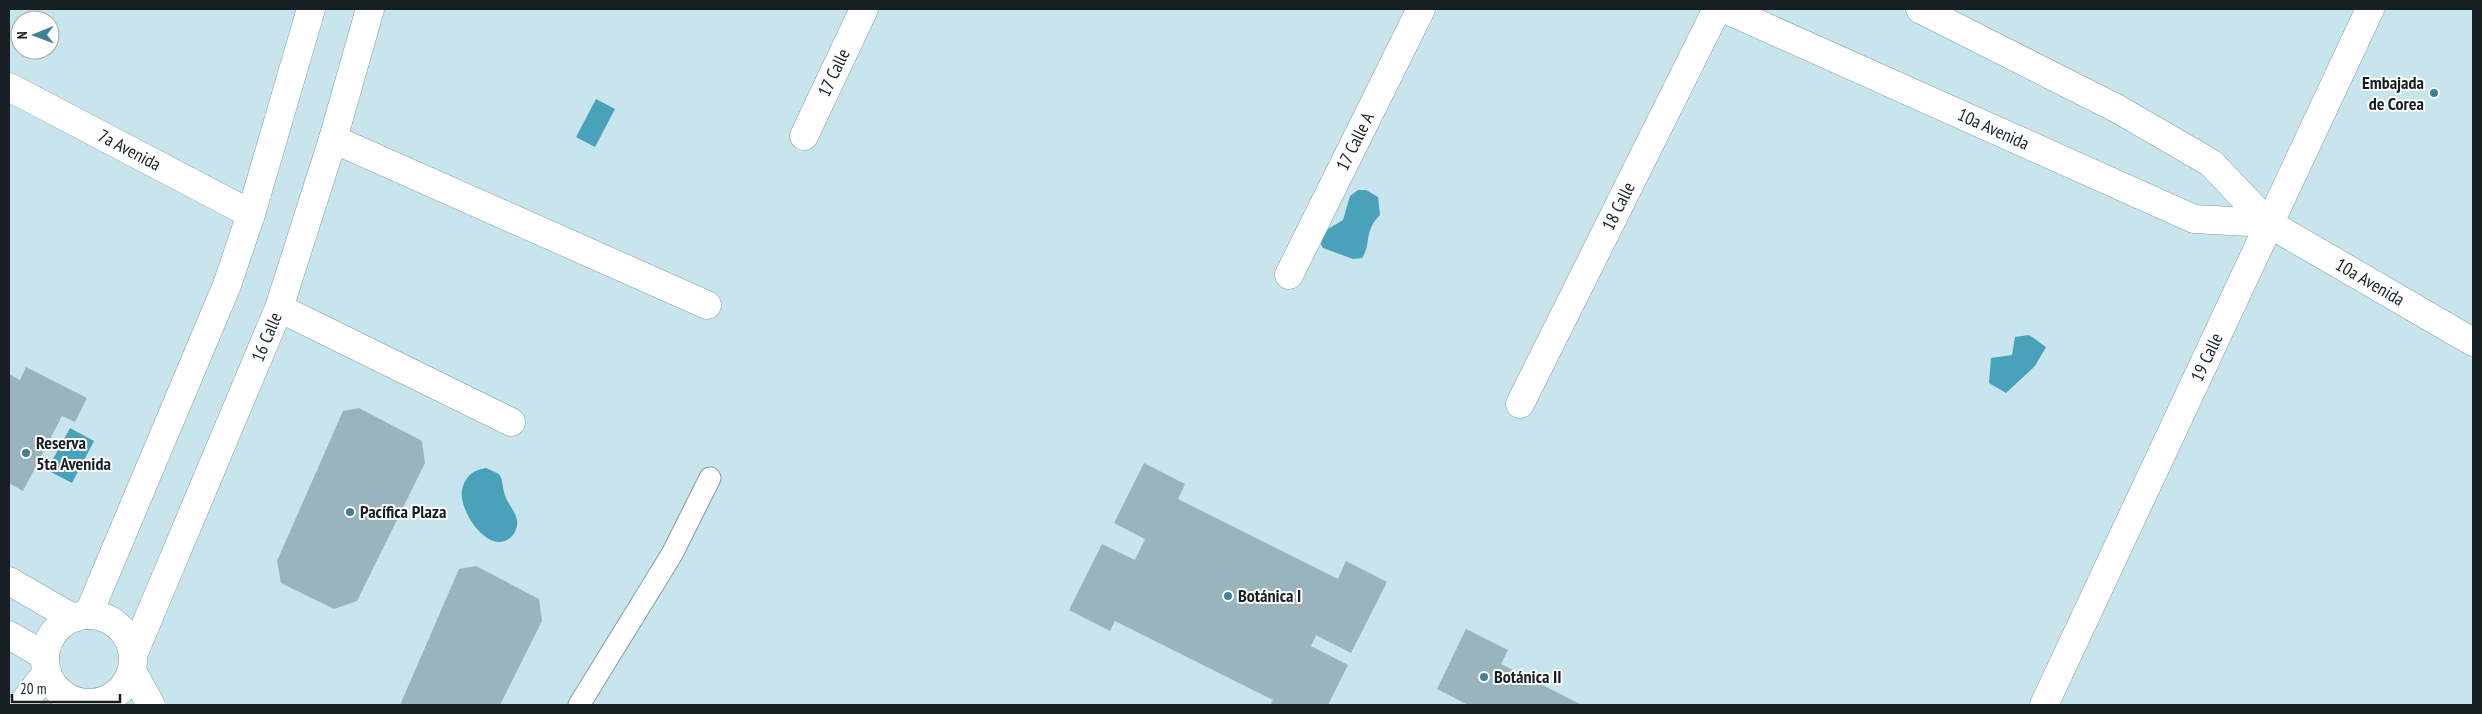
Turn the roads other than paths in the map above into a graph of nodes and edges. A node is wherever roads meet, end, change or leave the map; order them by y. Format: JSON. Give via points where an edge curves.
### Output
{"nodes":[{"id":1,"x":311,"y":9,"type":"edge"},
{"id":2,"x":370,"y":9,"type":"edge"},
{"id":3,"x":864,"y":9,"type":"edge"},
{"id":4,"x":1421,"y":9,"type":"edge"},
{"id":5,"x":1717,"y":9,"type":"edge"},
{"id":6,"x":1725,"y":9,"type":"edge"},
{"id":7,"x":1920,"y":9,"type":"edge"},
{"id":8,"x":2370,"y":9,"type":"edge"},
{"id":9,"x":9,"y":87,"type":"edge"},
{"id":10,"x":804,"y":136,"type":"dead end"},
{"id":11,"x":333,"y":139,"type":"junction"},
{"id":12,"x":251,"y":214,"type":"junction"},
{"id":13,"x":2268,"y":223,"type":"junction"},
{"id":14,"x":1289,"y":275,"type":"dead end"},
{"id":15,"x":707,"y":306,"type":"dead end"},
{"id":16,"x":279,"y":308,"type":"junction"},
{"id":17,"x":2473,"y":342,"type":"edge"},
{"id":18,"x":1520,"y":404,"type":"dead end"},
{"id":19,"x":511,"y":422,"type":"dead end"},
{"id":20,"x":710,"y":478,"type":"dead end"},
{"id":21,"x":9,"y":581,"type":"edge"},
{"id":22,"x":80,"y":616,"type":"junction"},
{"id":23,"x":9,"y":635,"type":"edge"},
{"id":24,"x":132,"y":663,"type":"junction"},
{"id":25,"x":46,"y":664,"type":"junction"},
{"id":26,"x":123,"y":701,"type":"edge"},
{"id":27,"x":81,"y":704,"type":"edge"},
{"id":28,"x":22,"y":705,"type":"edge"},
{"id":29,"x":150,"y":705,"type":"edge"},
{"id":30,"x":579,"y":705,"type":"edge"},
{"id":31,"x":2044,"y":705,"type":"edge"}],
"edges":[{"from":1,"to":12,"type":"street"},
{"from":2,"to":11,"type":"street","name":"16 Calle"},
{"from":3,"to":10,"type":"street","name":"17 Calle"},
{"from":4,"to":14,"type":"street","name":"17 Calle A"},
{"from":5,"to":18,"type":"street","name":"18 Calle"},
{"from":6,"to":13,"type":"street","name":"10a Avenida","via":[[2194,219]]},
{"from":7,"to":13,"type":"street","name":"10a Avenida","via":[[2116,108],[2210,164]]},
{"from":8,"to":13,"type":"street","name":"19 Calle"},
{"from":9,"to":12,"type":"street","name":"7a Avenida"},
{"from":11,"to":15,"type":"street"},
{"from":11,"to":16,"type":"street","name":"16 Calle"},
{"from":12,"to":22,"type":"street","via":[[227,285]]},
{"from":13,"to":17,"type":"street","name":"10a Avenida"},
{"from":13,"to":31,"type":"street","name":"19 Calle"},
{"from":16,"to":19,"type":"street"},
{"from":16,"to":24,"type":"street","name":"16 Calle"},
{"from":20,"to":30,"type":"lane","via":[[672,554]]},
{"from":21,"to":22,"type":"street"},
{"from":22,"to":24,"type":"street","via":[[104,618],[118,626],[129,639]]},
{"from":22,"to":25,"type":"street","via":[[59,627],[49,640]]},
{"from":23,"to":25,"type":"street"},
{"from":24,"to":26,"type":"street"},
{"from":24,"to":29,"type":"street"},
{"from":25,"to":27,"type":"street","via":[[54,686]]},
{"from":25,"to":28,"type":"street"},
{"from":26,"to":27,"type":"street"}]}
